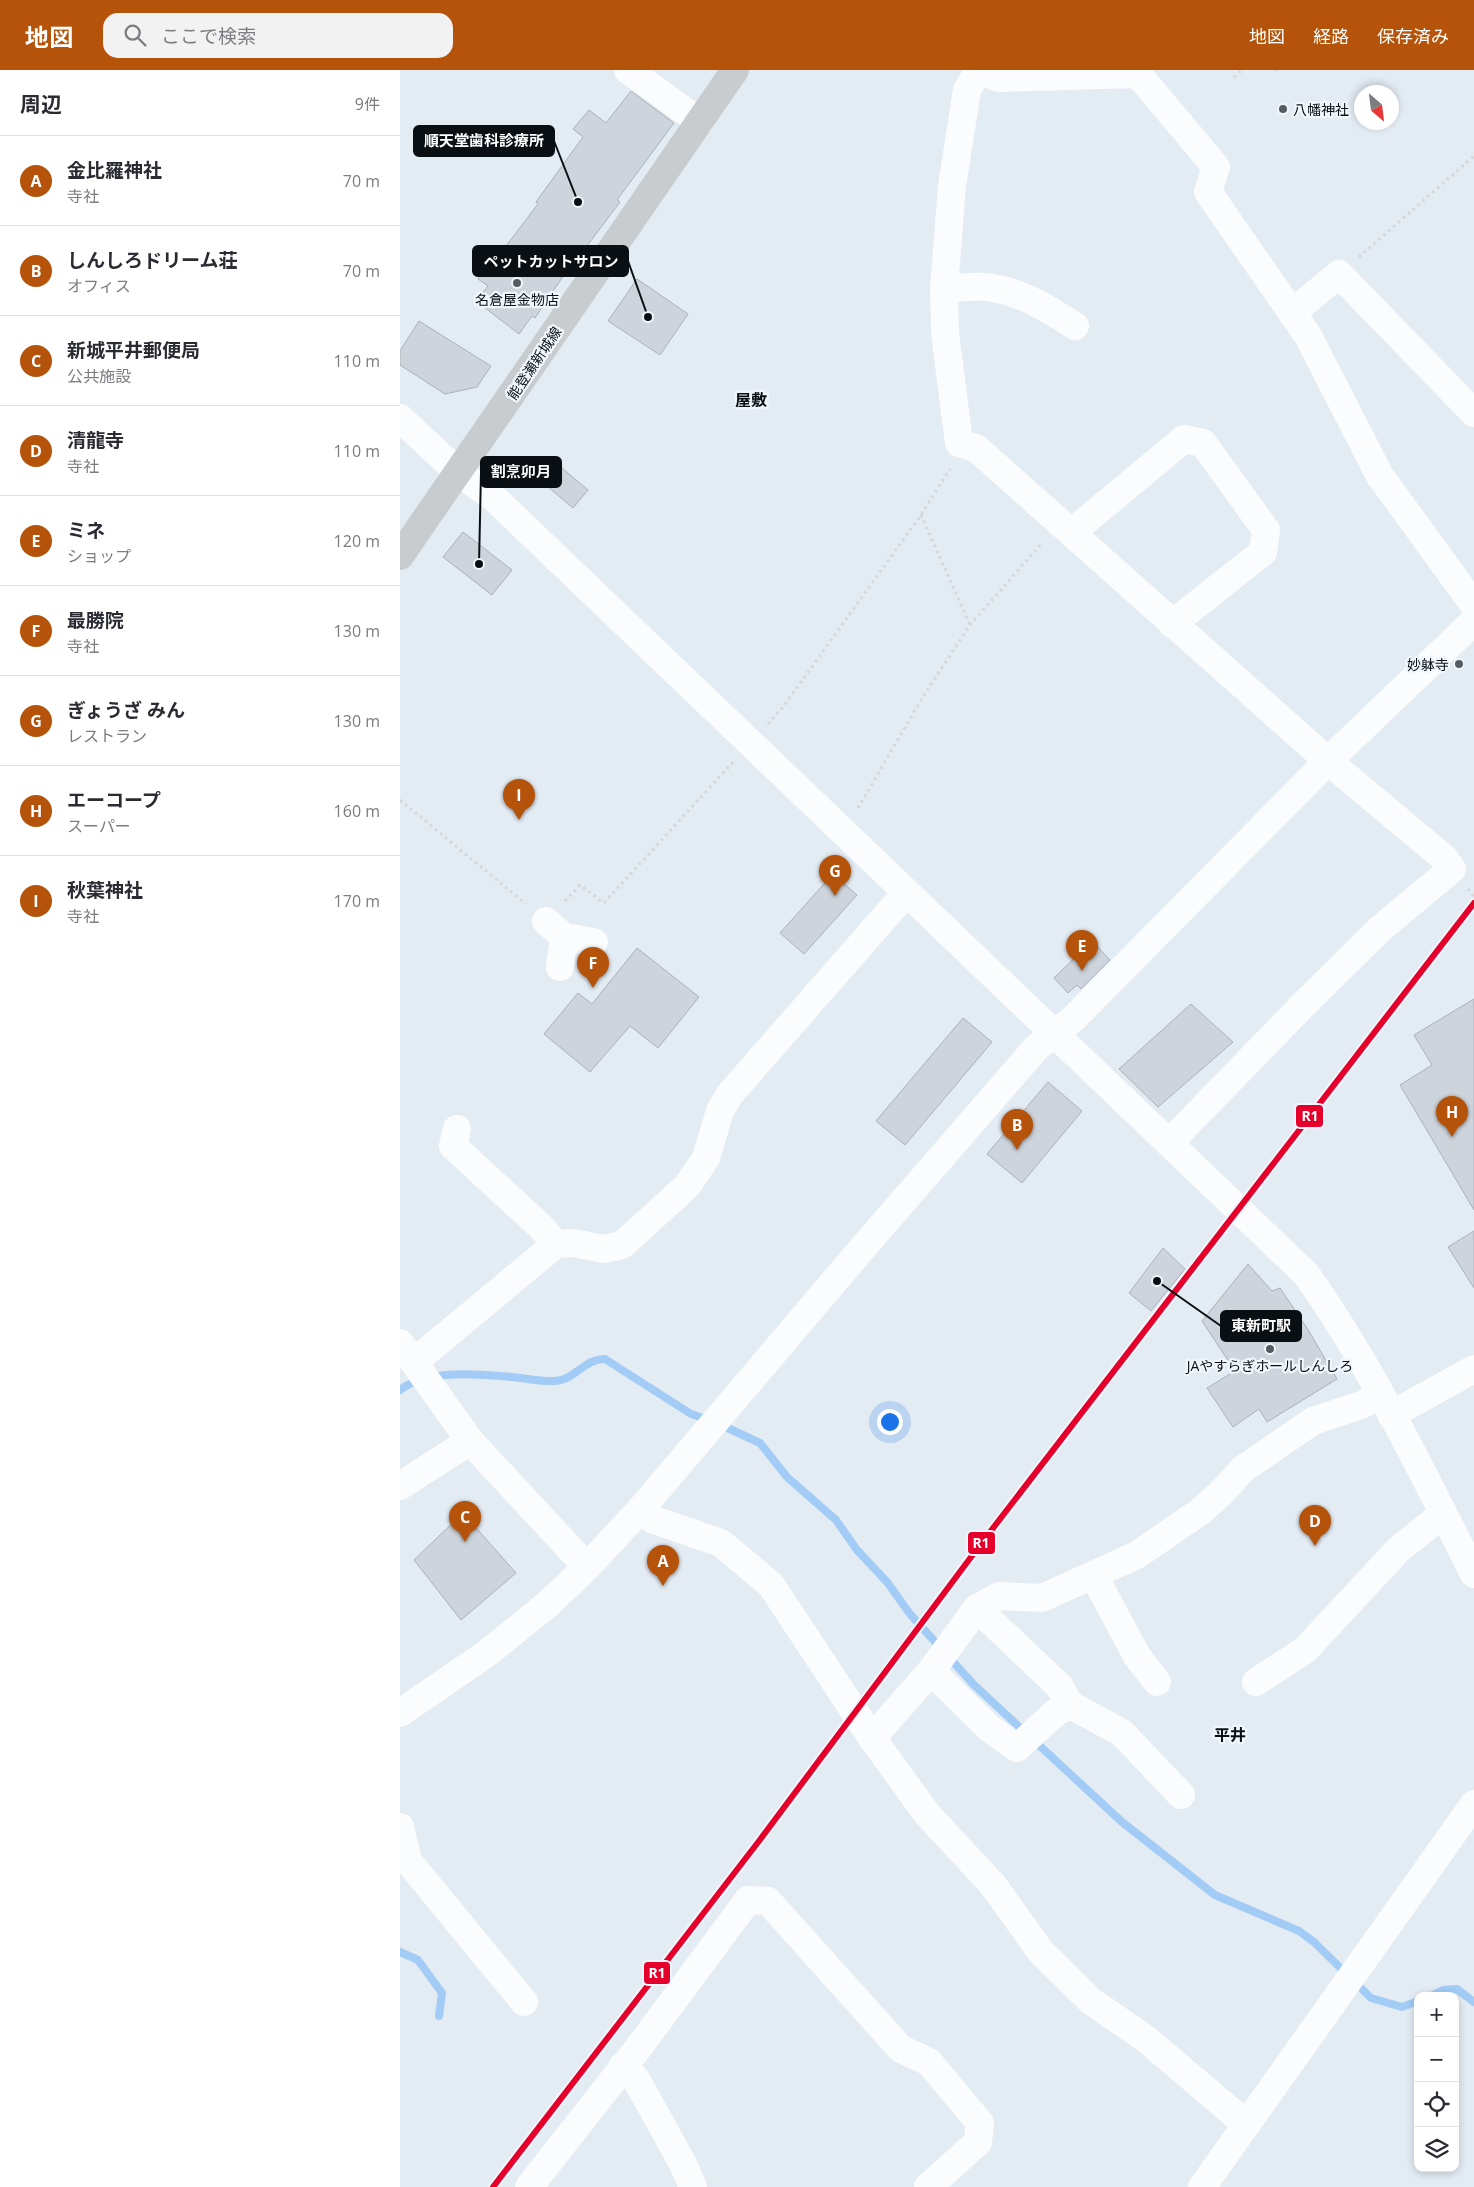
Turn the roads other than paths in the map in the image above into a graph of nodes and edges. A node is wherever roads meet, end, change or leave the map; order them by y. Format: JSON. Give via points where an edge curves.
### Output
{"nodes":[{"id":1,"x":628,"y":70,"type":"edge"},
{"id":2,"x":735,"y":70,"type":"edge"},
{"id":3,"x":979,"y":70,"type":"edge"},
{"id":4,"x":1138,"y":72,"type":"edge"},
{"id":5,"x":700,"y":122,"type":"junction"},
{"id":6,"x":944,"y":288,"type":"junction"},
{"id":7,"x":1292,"y":313,"type":"junction"},
{"id":8,"x":1075,"y":326,"type":"dead end"},
{"id":9,"x":1474,"y":413,"type":"edge"},
{"id":10,"x":400,"y":418,"type":"edge"},
{"id":11,"x":458,"y":472,"type":"junction"},
{"id":12,"x":1066,"y":527,"type":"junction"},
{"id":13,"x":400,"y":556,"type":"edge"},
{"id":14,"x":1474,"y":605,"type":"edge"},
{"id":15,"x":1474,"y":621,"type":"edge"},
{"id":16,"x":1172,"y":624,"type":"junction"},
{"id":17,"x":1328,"y":761,"type":"junction"},
{"id":18,"x":906,"y":893,"type":"junction"},
{"id":19,"x":594,"y":942,"type":"dead end"},
{"id":20,"x":560,"y":967,"type":"dead end"},
{"id":21,"x":1054,"y":1034,"type":"junction"},
{"id":22,"x":457,"y":1129,"type":"dead end"},
{"id":23,"x":1169,"y":1143,"type":"junction"},
{"id":24,"x":556,"y":1244,"type":"junction"},
{"id":25,"x":407,"y":1352,"type":"edge"},
{"id":26,"x":1474,"y":1369,"type":"edge"},
{"id":27,"x":1386,"y":1405,"type":"junction"},
{"id":28,"x":470,"y":1441,"type":"junction"},
{"id":29,"x":400,"y":1486,"type":"edge"},
{"id":30,"x":640,"y":1510,"type":"junction"},
{"id":31,"x":1443,"y":1514,"type":"junction"},
{"id":32,"x":587,"y":1567,"type":"junction"},
{"id":33,"x":1474,"y":1574,"type":"edge"},
{"id":34,"x":1094,"y":1576,"type":"junction"},
{"id":35,"x":977,"y":1608,"type":"junction"},
{"id":36,"x":931,"y":1671,"type":"junction"},
{"id":37,"x":1157,"y":1682,"type":"dead end"},
{"id":38,"x":1256,"y":1682,"type":"dead end"},
{"id":39,"x":1070,"y":1704,"type":"junction"},
{"id":40,"x":400,"y":1713,"type":"edge"},
{"id":41,"x":872,"y":1738,"type":"junction"},
{"id":42,"x":1181,"y":1795,"type":"dead end"},
{"id":43,"x":1474,"y":1804,"type":"edge"},
{"id":44,"x":400,"y":1827,"type":"edge"},
{"id":45,"x":524,"y":2002,"type":"dead end"},
{"id":46,"x":622,"y":2067,"type":"junction"},
{"id":47,"x":1246,"y":2124,"type":"junction"},
{"id":48,"x":528,"y":2187,"type":"edge"},
{"id":49,"x":693,"y":2187,"type":"edge"},
{"id":50,"x":928,"y":2187,"type":"edge"},
{"id":51,"x":1202,"y":2187,"type":"edge"}],
"edges":[{"from":1,"to":5,"type":"street"},
{"from":2,"to":5,"type":"main road","name":"能登瀬新城線"},
{"from":3,"to":4,"type":"street","via":[[998,78]]},
{"from":3,"to":6,"type":"street","via":[[967,90],[952,186]]},
{"from":4,"to":7,"type":"street","via":[[1216,167],[1208,192]]},
{"from":5,"to":11,"type":"main road","name":"能登瀬新城線"},
{"from":6,"to":8,"type":"street","via":[[986,287],[1010,292],[1041,303]]},
{"from":6,"to":12,"type":"street","via":[[945,333],[959,443],[976,448]]},
{"from":7,"to":9,"type":"street","via":[[1339,274]]},
{"from":7,"to":14,"type":"street","via":[[1308,336],[1380,476]]},
{"from":10,"to":11,"type":"street"},
{"from":11,"to":13,"type":"main road","name":"能登瀬新城線"},
{"from":11,"to":18,"type":"street","via":[[493,497]]},
{"from":12,"to":16,"type":"street"},
{"from":12,"to":16,"type":"street","via":[[1184,439],[1203,443],[1266,530],[1263,552]]},
{"from":15,"to":17,"type":"street"},
{"from":16,"to":17,"type":"street"},
{"from":17,"to":21,"type":"street","via":[[1072,1020]]},
{"from":17,"to":23,"type":"street","via":[[1444,858],[1452,869],[1380,929]]},
{"from":18,"to":21,"type":"street"},
{"from":18,"to":24,"type":"street","via":[[730,1094],[720,1111],[706,1158],[687,1186],[622,1245],[604,1250],[573,1242]]},
{"from":19,"to":20,"type":"street","via":[[555,929]]},
{"from":21,"to":23,"type":"street"},
{"from":21,"to":30,"type":"street","via":[[1036,1048]]},
{"from":22,"to":24,"type":"street","via":[[453,1146]]},
{"from":23,"to":27,"type":"street","via":[[1306,1274],[1333,1312]]},
{"from":24,"to":25,"type":"street"},
{"from":25,"to":28,"type":"street"},
{"from":26,"to":27,"type":"street"},
{"from":27,"to":31,"type":"street"},
{"from":27,"to":34,"type":"street","via":[[1361,1405],[1313,1421],[1243,1469],[1201,1511],[1137,1555]]},
{"from":28,"to":29,"type":"street"},
{"from":28,"to":32,"type":"street"},
{"from":30,"to":32,"type":"street"},
{"from":30,"to":41,"type":"street","via":[[654,1520],[721,1543],[771,1585]]},
{"from":31,"to":33,"type":"street"},
{"from":31,"to":38,"type":"street","via":[[1398,1549],[1305,1650]]},
{"from":32,"to":40,"type":"street","via":[[548,1604],[486,1654]]},
{"from":34,"to":35,"type":"street","via":[[1042,1598],[999,1596]]},
{"from":34,"to":37,"type":"street","via":[[1137,1656]]},
{"from":35,"to":36,"type":"street"},
{"from":35,"to":39,"type":"street","via":[[1060,1687]]},
{"from":36,"to":39,"type":"street","via":[[989,1728],[1017,1748],[1054,1714]]},
{"from":36,"to":41,"type":"street"},
{"from":39,"to":42,"type":"street","via":[[1122,1733]]},
{"from":41,"to":47,"type":"street","via":[[927,1814],[993,1885],[1041,1952],[1091,2001],[1146,2039]]},
{"from":43,"to":47,"type":"street"},
{"from":44,"to":45,"type":"street","via":[[408,1861]]},
{"from":46,"to":48,"type":"street"},
{"from":46,"to":49,"type":"street","via":[[636,2079]]},
{"from":46,"to":50,"type":"street","via":[[748,1900],[768,1901],[901,2049],[929,2062],[980,2123],[978,2142]]},
{"from":47,"to":51,"type":"street"}]}
